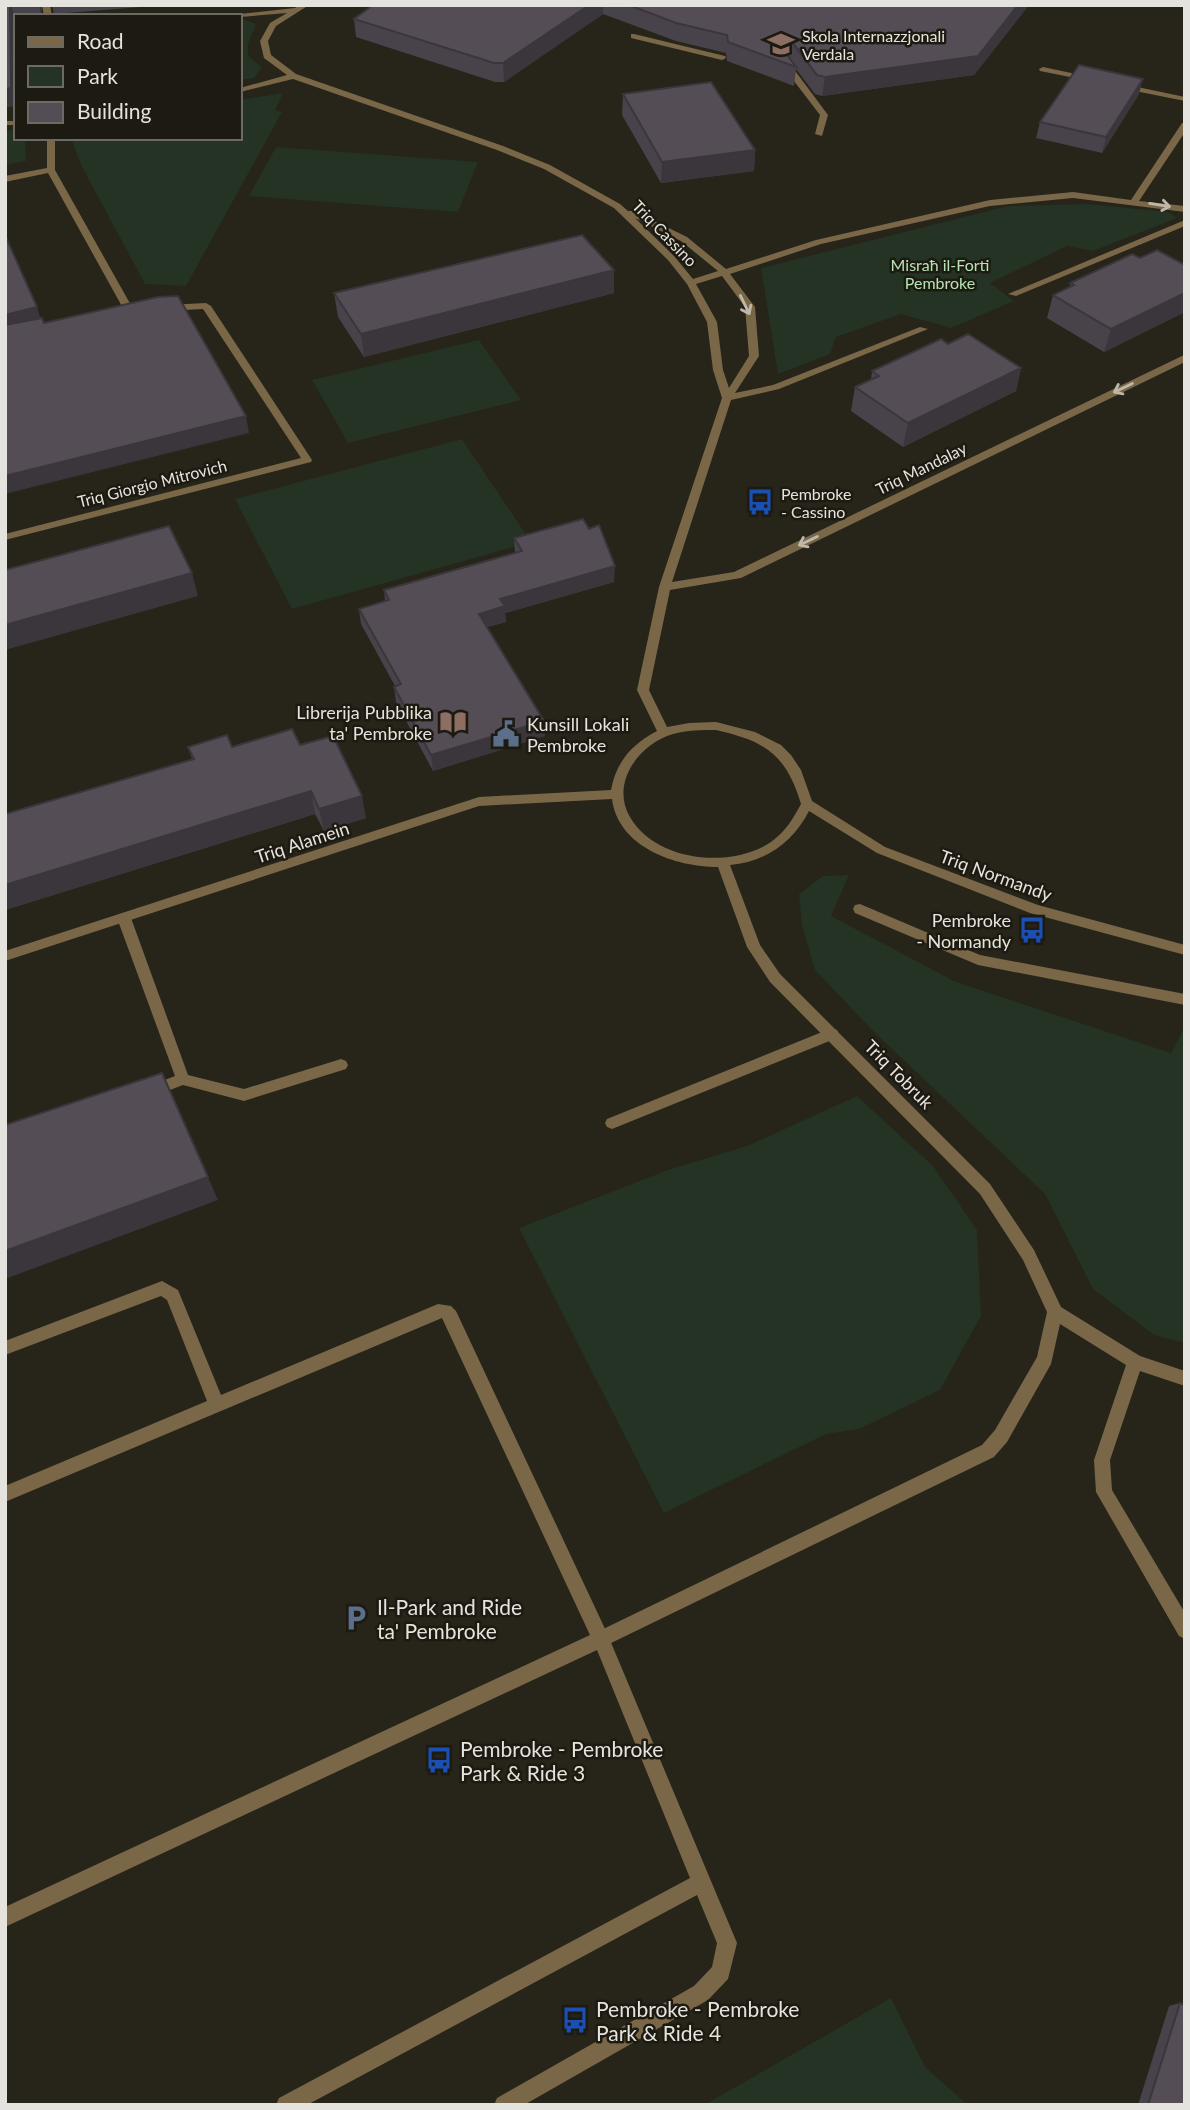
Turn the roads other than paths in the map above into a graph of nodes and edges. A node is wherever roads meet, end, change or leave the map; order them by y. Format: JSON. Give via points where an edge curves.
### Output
{"nodes":[{"id":1,"x":300,"y":7,"type":"edge"},
{"id":2,"x":242,"y":14,"type":"edge"},
{"id":3,"x":634,"y":36,"type":"edge"},
{"id":4,"x":722,"y":58,"type":"edge"},
{"id":5,"x":781,"y":58,"type":"edge"},
{"id":6,"x":1043,"y":69,"type":"dead end"},
{"id":7,"x":293,"y":76,"type":"junction"},
{"id":8,"x":1095,"y":80,"type":"edge"},
{"id":9,"x":1108,"y":82,"type":"edge"},
{"id":10,"x":242,"y":89,"type":"edge"},
{"id":11,"x":1185,"y":99,"type":"edge"},
{"id":12,"x":1185,"y":125,"type":"edge"},
{"id":13,"x":819,"y":134,"type":"dead end"},
{"id":14,"x":51,"y":140,"type":"edge"},
{"id":15,"x":51,"y":170,"type":"junction"},
{"id":16,"x":5,"y":179,"type":"edge"},
{"id":17,"x":1135,"y":201,"type":"junction"},
{"id":18,"x":617,"y":206,"type":"junction"},
{"id":19,"x":1185,"y":209,"type":"edge"},
{"id":20,"x":1185,"y":223,"type":"edge"},
{"id":21,"x":724,"y":272,"type":"junction"},
{"id":22,"x":691,"y":283,"type":"junction"},
{"id":23,"x":1013,"y":294,"type":"dead end"},
{"id":24,"x":129,"y":310,"type":"junction"},
{"id":25,"x":117,"y":313,"type":"edge"},
{"id":26,"x":923,"y":329,"type":"dead end"},
{"id":27,"x":1185,"y":358,"type":"edge"},
{"id":28,"x":727,"y":398,"type":"junction"},
{"id":29,"x":5,"y":537,"type":"edge"},
{"id":30,"x":665,"y":587,"type":"junction"},
{"id":31,"x":664,"y":733,"type":"junction"},
{"id":32,"x":615,"y":793,"type":"junction"},
{"id":33,"x":807,"y":804,"type":"junction"},
{"id":34,"x":722,"y":861,"type":"junction"},
{"id":35,"x":860,"y":909,"type":"dead end"},
{"id":36,"x":124,"y":918,"type":"junction"},
{"id":37,"x":1185,"y":950,"type":"edge"},
{"id":38,"x":5,"y":956,"type":"edge"},
{"id":39,"x":1185,"y":1000,"type":"edge"},
{"id":40,"x":832,"y":1034,"type":"junction"},
{"id":41,"x":341,"y":1065,"type":"dead end"},
{"id":42,"x":183,"y":1079,"type":"junction"},
{"id":43,"x":132,"y":1098,"type":"edge"},
{"id":44,"x":612,"y":1124,"type":"dead end"},
{"id":45,"x":1055,"y":1312,"type":"junction"},
{"id":46,"x":5,"y":1348,"type":"edge"},
{"id":47,"x":1135,"y":1362,"type":"junction"},
{"id":48,"x":1185,"y":1379,"type":"edge"},
{"id":49,"x":217,"y":1406,"type":"junction"},
{"id":50,"x":5,"y":1494,"type":"edge"},
{"id":51,"x":1185,"y":1630,"type":"edge"},
{"id":52,"x":601,"y":1639,"type":"junction"},
{"id":53,"x":702,"y":1882,"type":"junction"},
{"id":54,"x":5,"y":1917,"type":"edge"},
{"id":55,"x":286,"y":2105,"type":"edge"},
{"id":56,"x":504,"y":2105,"type":"edge"}],
"edges":[{"from":1,"to":2,"type":"street"},
{"from":1,"to":7,"type":"street","via":[[273,24],[264,41],[267,56]]},
{"from":3,"to":4,"type":"street"},
{"from":5,"to":13,"type":"street","via":[[824,115]]},
{"from":6,"to":8,"type":"street"},
{"from":7,"to":10,"type":"street"},
{"from":7,"to":18,"type":"street","name":"Triq Cassino","via":[[500,148],[547,167]]},
{"from":9,"to":11,"type":"street"},
{"from":12,"to":17,"type":"street"},
{"from":14,"to":15,"type":"street"},
{"from":15,"to":16,"type":"street"},
{"from":15,"to":24,"type":"street"},
{"from":17,"to":19,"type":"street","one_way":true},
{"from":17,"to":21,"type":"street","via":[[1073,195],[990,203],[819,242]]},
{"from":18,"to":21,"type":"street","via":[[684,239]]},
{"from":18,"to":22,"type":"street","name":"Triq Cassino"},
{"from":20,"to":23,"type":"street"},
{"from":21,"to":22,"type":"street"},
{"from":21,"to":28,"type":"street","one_way":true,"via":[[750,307],[754,356]]},
{"from":22,"to":28,"type":"street","name":"Triq Cassino","via":[[712,322]]},
{"from":24,"to":25,"type":"street"},
{"from":24,"to":29,"type":"street","name":"Triq Giorgio Mitrovich","via":[[206,306],[307,460]]},
{"from":26,"to":28,"type":"street","via":[[776,387]]},
{"from":27,"to":30,"type":"street","name":"Triq Mandalay","one_way":true,"via":[[737,575]]},
{"from":28,"to":30,"type":"street"},
{"from":30,"to":31,"type":"street","via":[[643,690]]},
{"from":31,"to":32,"type":"street","via":[[628,758]]},
{"from":31,"to":33,"type":"street","via":[[716,726],[767,740],[786,755],[799,774]]},
{"from":32,"to":34,"type":"street","via":[[622,816],[661,851],[691,860]]},
{"from":32,"to":36,"type":"street","name":"Triq Alamein","via":[[479,802]]},
{"from":33,"to":34,"type":"street","via":[[790,832],[772,846],[750,857]]},
{"from":33,"to":37,"type":"street","name":"Triq Normandy","via":[[881,850],[971,885],[1035,909]]},
{"from":34,"to":40,"type":"street","name":"Triq Tobruk","via":[[754,947],[775,978]]},
{"from":35,"to":39,"type":"street","via":[[978,960]]},
{"from":36,"to":38,"type":"street","name":"Triq Alamein"},
{"from":36,"to":42,"type":"street"},
{"from":40,"to":44,"type":"street"},
{"from":40,"to":45,"type":"street","name":"Triq Tobruk","via":[[985,1189],[1029,1255]]},
{"from":41,"to":42,"type":"street","via":[[244,1095]]},
{"from":42,"to":43,"type":"street"},
{"from":45,"to":47,"type":"street"},
{"from":45,"to":52,"type":"street","via":[[1045,1359],[1002,1436],[988,1451]]},
{"from":46,"to":49,"type":"street","via":[[162,1288],[173,1294]]},
{"from":47,"to":48,"type":"street"},
{"from":47,"to":51,"type":"street","via":[[1102,1460],[1104,1492]]},
{"from":49,"to":50,"type":"street"},
{"from":49,"to":52,"type":"street","via":[[445,1311]]},
{"from":52,"to":53,"type":"street"},
{"from":52,"to":54,"type":"street"},
{"from":53,"to":55,"type":"street"},
{"from":53,"to":56,"type":"street","via":[[727,1943],[721,1972],[701,1993]]}]}
